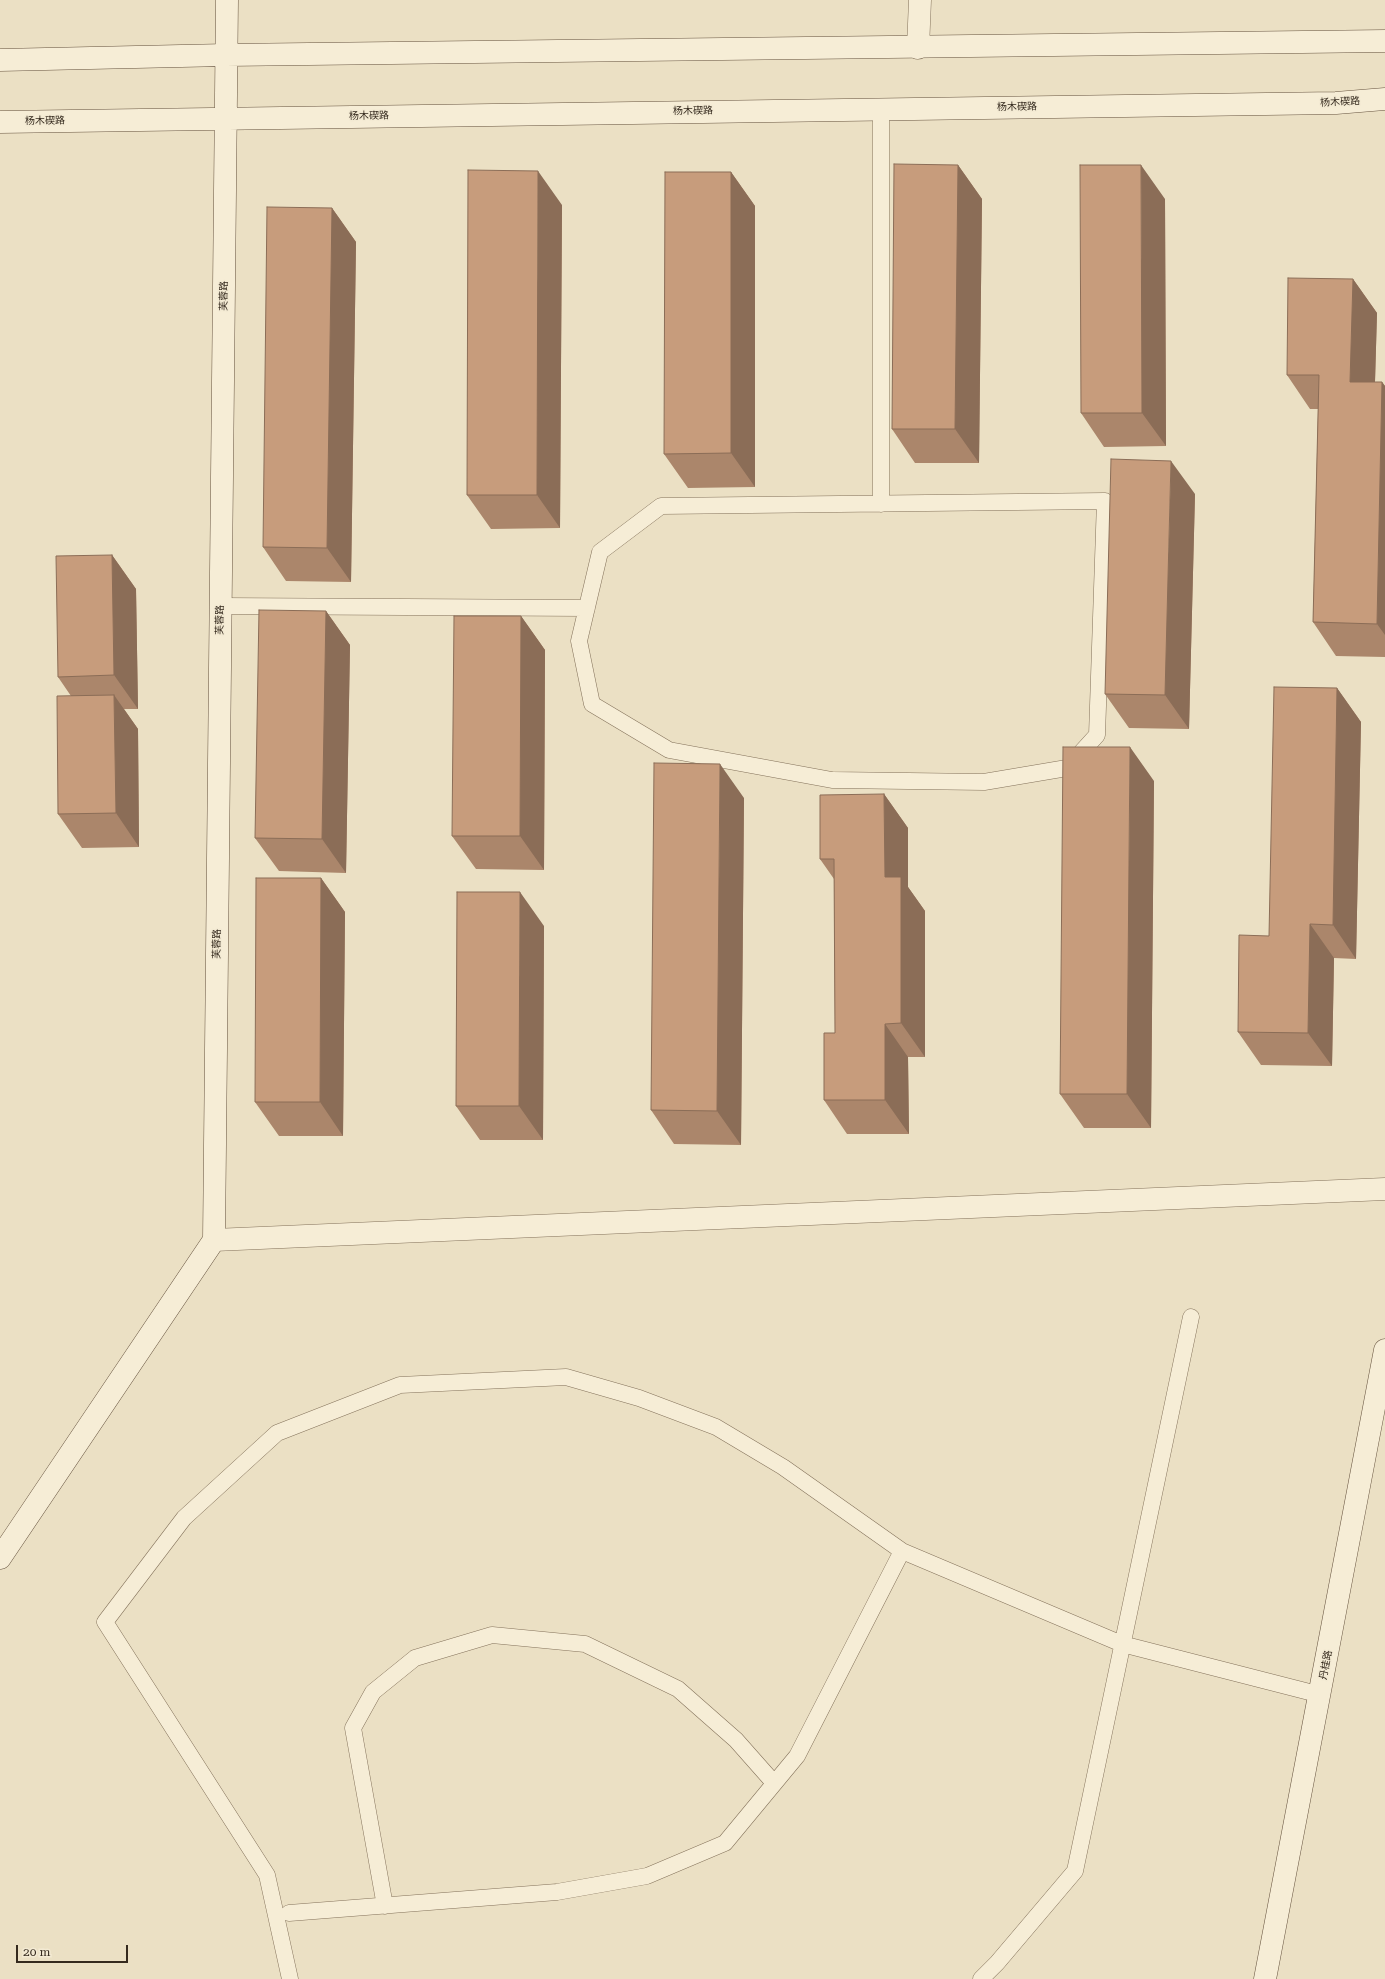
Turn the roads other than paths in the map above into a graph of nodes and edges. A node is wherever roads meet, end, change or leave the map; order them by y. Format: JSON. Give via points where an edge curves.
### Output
{"nodes":[{"id":1,"x":227,"y":0,"type":"edge"},
{"id":2,"x":920,"y":0,"type":"edge"},
{"id":3,"x":1385,"y":41,"type":"edge"},
{"id":4,"x":918,"y":48,"type":"junction"},
{"id":5,"x":226,"y":55,"type":"junction"},
{"id":6,"x":0,"y":60,"type":"edge"},
{"id":7,"x":1385,"y":99,"type":"edge"},
{"id":8,"x":881,"y":109,"type":"junction"},
{"id":9,"x":226,"y":118,"type":"junction"},
{"id":10,"x":0,"y":122,"type":"edge"},
{"id":11,"x":881,"y":504,"type":"junction"},
{"id":12,"x":220,"y":606,"type":"junction"},
{"id":13,"x":587,"y":608,"type":"junction"},
{"id":14,"x":1385,"y":1189,"type":"edge"},
{"id":15,"x":214,"y":1240,"type":"junction"},
{"id":16,"x":1191,"y":1317,"type":"dead end"},
{"id":17,"x":1385,"y":1350,"type":"edge"},
{"id":18,"x":902,"y":1551,"type":"junction"},
{"id":19,"x":0,"y":1558,"type":"edge"},
{"id":20,"x":1122,"y":1644,"type":"junction"},
{"id":21,"x":1321,"y":1694,"type":"junction"},
{"id":22,"x":774,"y":1783,"type":"junction"},
{"id":23,"x":386,"y":1906,"type":"junction"},
{"id":24,"x":290,"y":1913,"type":"dead end"},
{"id":25,"x":290,"y":1979,"type":"edge"},
{"id":26,"x":981,"y":1979,"type":"edge"},
{"id":27,"x":1265,"y":1979,"type":"edge"}],
"edges":[{"from":1,"to":5,"type":"street","name":"芙蓉路"},
{"from":2,"to":4,"type":"street"},
{"from":3,"to":4,"type":"street"},
{"from":4,"to":5,"type":"street"},
{"from":5,"to":6,"type":"street"},
{"from":5,"to":9,"type":"street","name":"芙蓉路"},
{"from":7,"to":8,"type":"street","name":"杨木碶路","via":[[1336,103]]},
{"from":8,"to":9,"type":"street","name":"杨木碶路"},
{"from":8,"to":11,"type":"lane"},
{"from":9,"to":10,"type":"street","name":"杨木碶路"},
{"from":9,"to":12,"type":"street","name":"芙蓉路"},
{"from":11,"to":13,"type":"lane","via":[[661,506],[600,552]]},
{"from":11,"to":13,"type":"lane","via":[[1105,501],[1097,735],[1067,768],[984,782],[832,780],[669,750],[592,704],[579,641]]},
{"from":12,"to":13,"type":"lane"},
{"from":12,"to":15,"type":"street","name":"芙蓉路"},
{"from":14,"to":15,"type":"street"},
{"from":15,"to":19,"type":"street"},
{"from":16,"to":20,"type":"lane"},
{"from":17,"to":21,"type":"street","name":"丹桂路"},
{"from":18,"to":20,"type":"lane"},
{"from":18,"to":22,"type":"lane","via":[[797,1756]]},
{"from":18,"to":25,"type":"lane","via":[[783,1467],[716,1427],[639,1398],[566,1378],[400,1385],[276,1433],[184,1518],[105,1622],[266,1875]]},
{"from":20,"to":21,"type":"lane"},
{"from":20,"to":26,"type":"lane","via":[[1074,1871]]},
{"from":21,"to":27,"type":"street","name":"丹桂路"},
{"from":22,"to":23,"type":"lane","via":[[724,1842],[647,1876],[557,1892]]},
{"from":22,"to":23,"type":"lane","via":[[736,1740],[678,1689],[585,1644],[492,1635],[415,1658],[373,1692],[353,1728]]},
{"from":23,"to":24,"type":"lane"}]}
